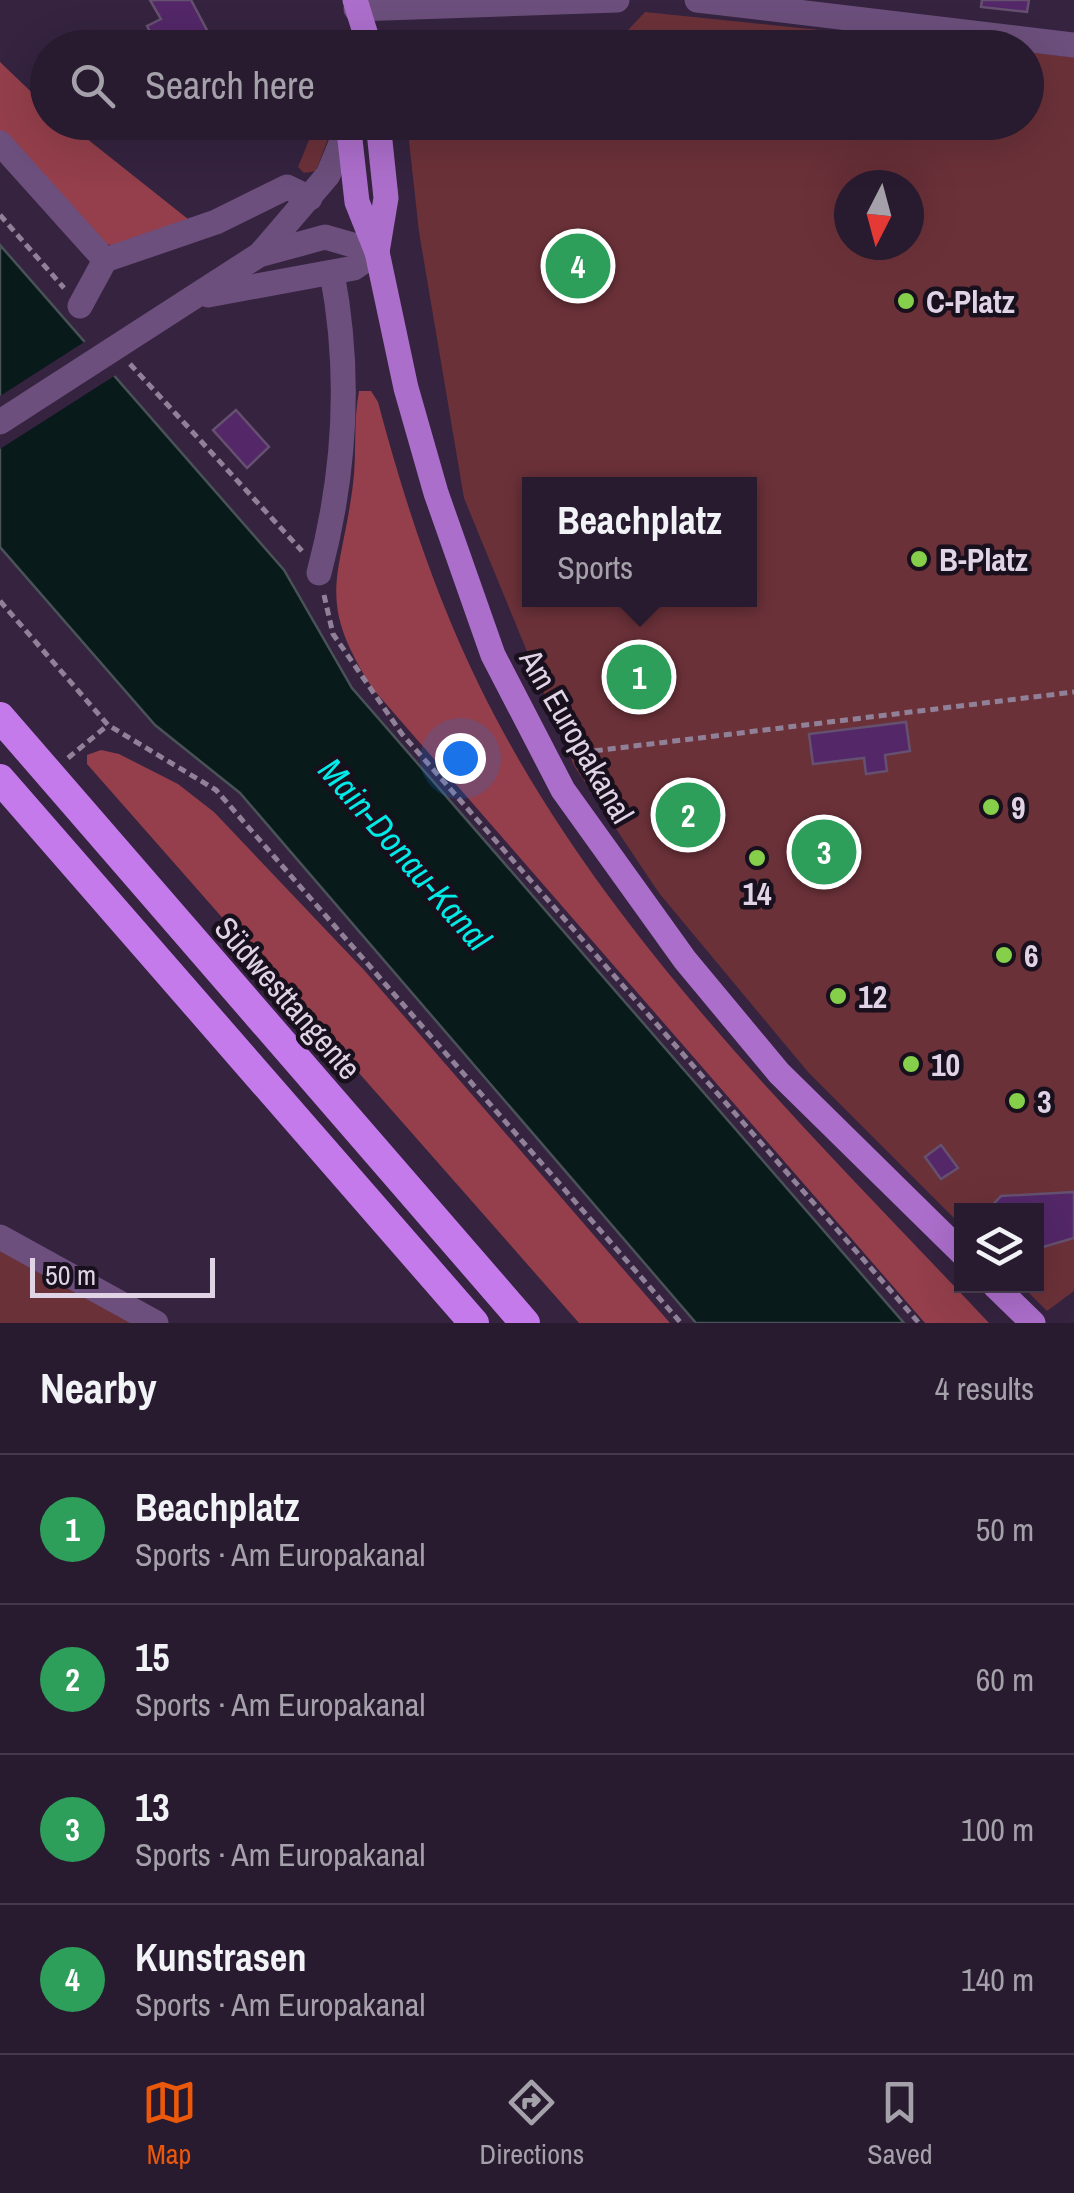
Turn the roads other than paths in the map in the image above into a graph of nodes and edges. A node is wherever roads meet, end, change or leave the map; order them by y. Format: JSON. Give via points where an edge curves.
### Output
{"nodes":[{"id":1,"x":697,"y":0,"type":"edge"},
{"id":2,"x":611,"y":1,"type":"edge"},
{"id":3,"x":356,"y":4,"type":"edge"},
{"id":4,"x":842,"y":7,"type":"edge"},
{"id":5,"x":350,"y":30,"type":"edge"},
{"id":6,"x":364,"y":30,"type":"edge"},
{"id":7,"x":982,"y":30,"type":"edge"},
{"id":8,"x":1044,"y":40,"type":"edge"},
{"id":9,"x":1074,"y":45,"type":"edge"},
{"id":10,"x":342,"y":140,"type":"edge"},
{"id":11,"x":350,"y":140,"type":"edge"},
{"id":12,"x":380,"y":140,"type":"edge"},
{"id":13,"x":0,"y":143,"type":"edge"},
{"id":14,"x":310,"y":198,"type":"junction"},
{"id":15,"x":377,"y":252,"type":"junction"},
{"id":16,"x":258,"y":256,"type":"junction"},
{"id":17,"x":105,"y":260,"type":"junction"},
{"id":18,"x":332,"y":273,"type":"junction"},
{"id":19,"x":198,"y":297,"type":"junction"},
{"id":20,"x":80,"y":306,"type":"road end"},
{"id":21,"x":0,"y":422,"type":"edge"},
{"id":22,"x":320,"y":573,"type":"road end"},
{"id":23,"x":0,"y":718,"type":"edge"},
{"id":24,"x":0,"y":779,"type":"edge"},
{"id":25,"x":0,"y":1238,"type":"edge"},
{"id":26,"x":954,"y":1245,"type":"edge"},
{"id":27,"x":1001,"y":1293,"type":"edge"},
{"id":28,"x":156,"y":1323,"type":"edge"},
{"id":29,"x":474,"y":1323,"type":"edge"},
{"id":30,"x":525,"y":1323,"type":"edge"},
{"id":31,"x":1033,"y":1323,"type":"edge"}],
"edges":[{"from":1,"to":4,"type":"street"},
{"from":2,"to":3,"type":"street"},
{"from":3,"to":5,"type":"main road"},
{"from":3,"to":6,"type":"main road"},
{"from":4,"to":7,"type":"street"},
{"from":8,"to":9,"type":"street"},
{"from":10,"to":14,"type":"street"},
{"from":11,"to":15,"type":"main road","name":"Am Europakanal","via":[[357,202]]},
{"from":12,"to":15,"type":"main road","name":"Am Europakanal","via":[[386,198]]},
{"from":13,"to":17,"type":"street"},
{"from":14,"to":16,"type":"street"},
{"from":14,"to":17,"type":"street","via":[[287,187],[216,222]]},
{"from":15,"to":16,"type":"street","via":[[325,237]]},
{"from":15,"to":18,"type":"street"},
{"from":15,"to":26,"type":"main road","name":"Am Europakanal","via":[[436,493],[493,654],[563,790],[684,960],[779,1073]]},
{"from":16,"to":19,"type":"street"},
{"from":17,"to":20,"type":"street"},
{"from":18,"to":19,"type":"street"},
{"from":18,"to":22,"type":"street","via":[[344,410]]},
{"from":19,"to":21,"type":"street","via":[[125,354]]},
{"from":23,"to":30,"type":"highway","name":"Südwesttangente"},
{"from":24,"to":29,"type":"highway"},
{"from":25,"to":28,"type":"street"},
{"from":27,"to":31,"type":"main road"}]}
